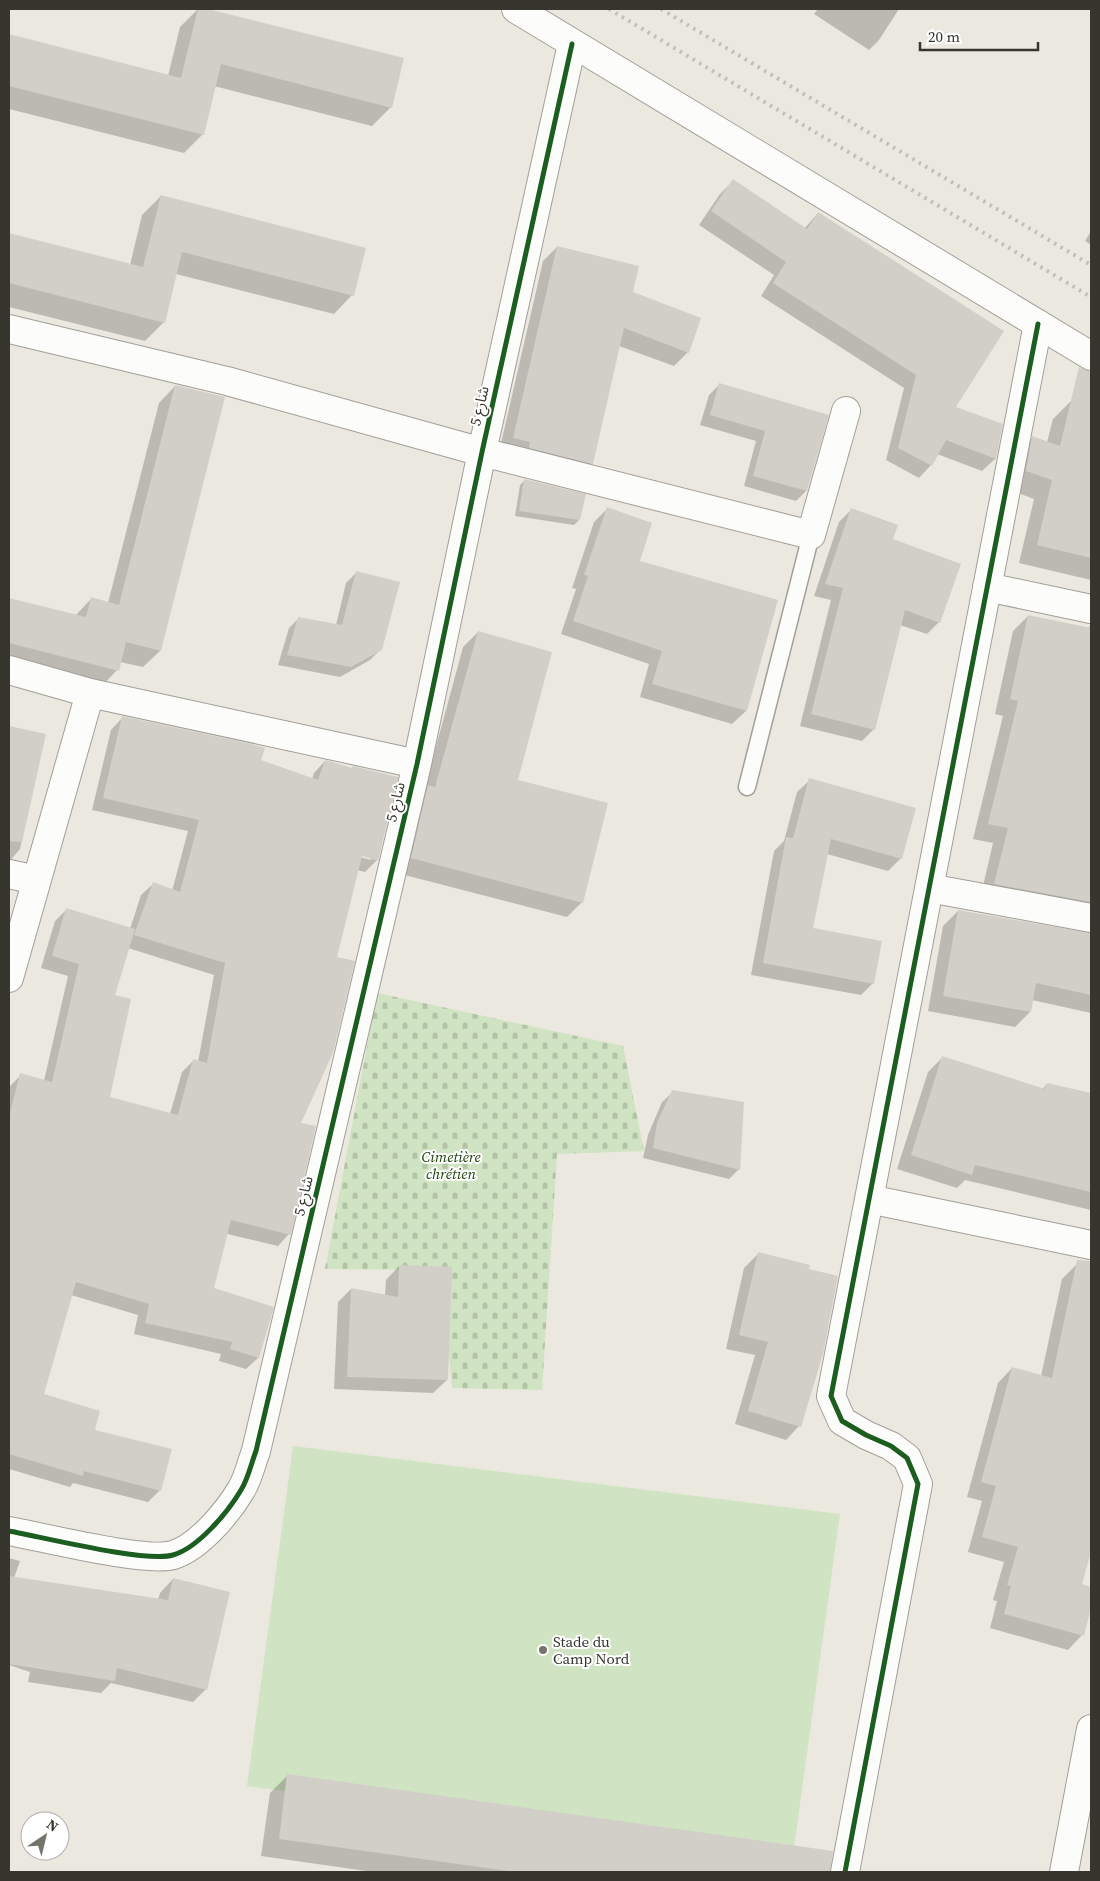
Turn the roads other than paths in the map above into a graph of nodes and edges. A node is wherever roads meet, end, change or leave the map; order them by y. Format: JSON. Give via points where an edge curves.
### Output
{"nodes":[{"id":1,"x":516,"y":9,"type":"edge"},
{"id":2,"x":572,"y":44,"type":"junction"},
{"id":3,"x":1038,"y":324,"type":"junction"},
{"id":4,"x":9,"y":330,"type":"edge"},
{"id":5,"x":1091,"y":356,"type":"edge"},
{"id":6,"x":846,"y":411,"type":"dead end"},
{"id":7,"x":482,"y":452,"type":"junction"},
{"id":8,"x":811,"y":536,"type":"junction"},
{"id":9,"x":987,"y":587,"type":"junction"},
{"id":10,"x":1091,"y":609,"type":"edge"},
{"id":11,"x":9,"y":670,"type":"edge"},
{"id":12,"x":90,"y":693,"type":"junction"},
{"id":13,"x":417,"y":764,"type":"junction"},
{"id":14,"x":747,"y":787,"type":"dead end"},
{"id":15,"x":9,"y":874,"type":"edge"},
{"id":16,"x":36,"y":880,"type":"junction"},
{"id":17,"x":929,"y":888,"type":"junction"},
{"id":18,"x":1091,"y":918,"type":"edge"},
{"id":19,"x":9,"y":978,"type":"edge"},
{"id":20,"x":870,"y":1199,"type":"junction"},
{"id":21,"x":1091,"y":1244,"type":"edge"},
{"id":22,"x":9,"y":1531,"type":"edge"},
{"id":23,"x":1091,"y":1729,"type":"edge"},
{"id":24,"x":845,"y":1872,"type":"edge"},
{"id":25,"x":1064,"y":1872,"type":"edge"}],
"edges":[{"from":1,"to":2,"type":"street"},
{"from":2,"to":3,"type":"street"},
{"from":2,"to":7,"type":"street","name":"شارع 5"},
{"from":3,"to":5,"type":"street"},
{"from":3,"to":9,"type":"street"},
{"from":4,"to":7,"type":"street","via":[[227,381]]},
{"from":6,"to":8,"type":"street"},
{"from":7,"to":8,"type":"street"},
{"from":7,"to":13,"type":"street","name":"شارع 5"},
{"from":8,"to":14,"type":"lane"},
{"from":9,"to":10,"type":"street"},
{"from":9,"to":17,"type":"street"},
{"from":11,"to":12,"type":"street"},
{"from":12,"to":13,"type":"street"},
{"from":12,"to":16,"type":"street"},
{"from":13,"to":22,"type":"street","name":"شارع 5","via":[[256,1451],[241,1490],[194,1545],[172,1556],[144,1556]]},
{"from":15,"to":16,"type":"street"},
{"from":16,"to":19,"type":"street"},
{"from":17,"to":18,"type":"street"},
{"from":17,"to":20,"type":"street"},
{"from":20,"to":21,"type":"street"},
{"from":20,"to":24,"type":"street","via":[[831,1396],[842,1421],[891,1446],[907,1458],[918,1484]]},
{"from":23,"to":25,"type":"street"}]}
